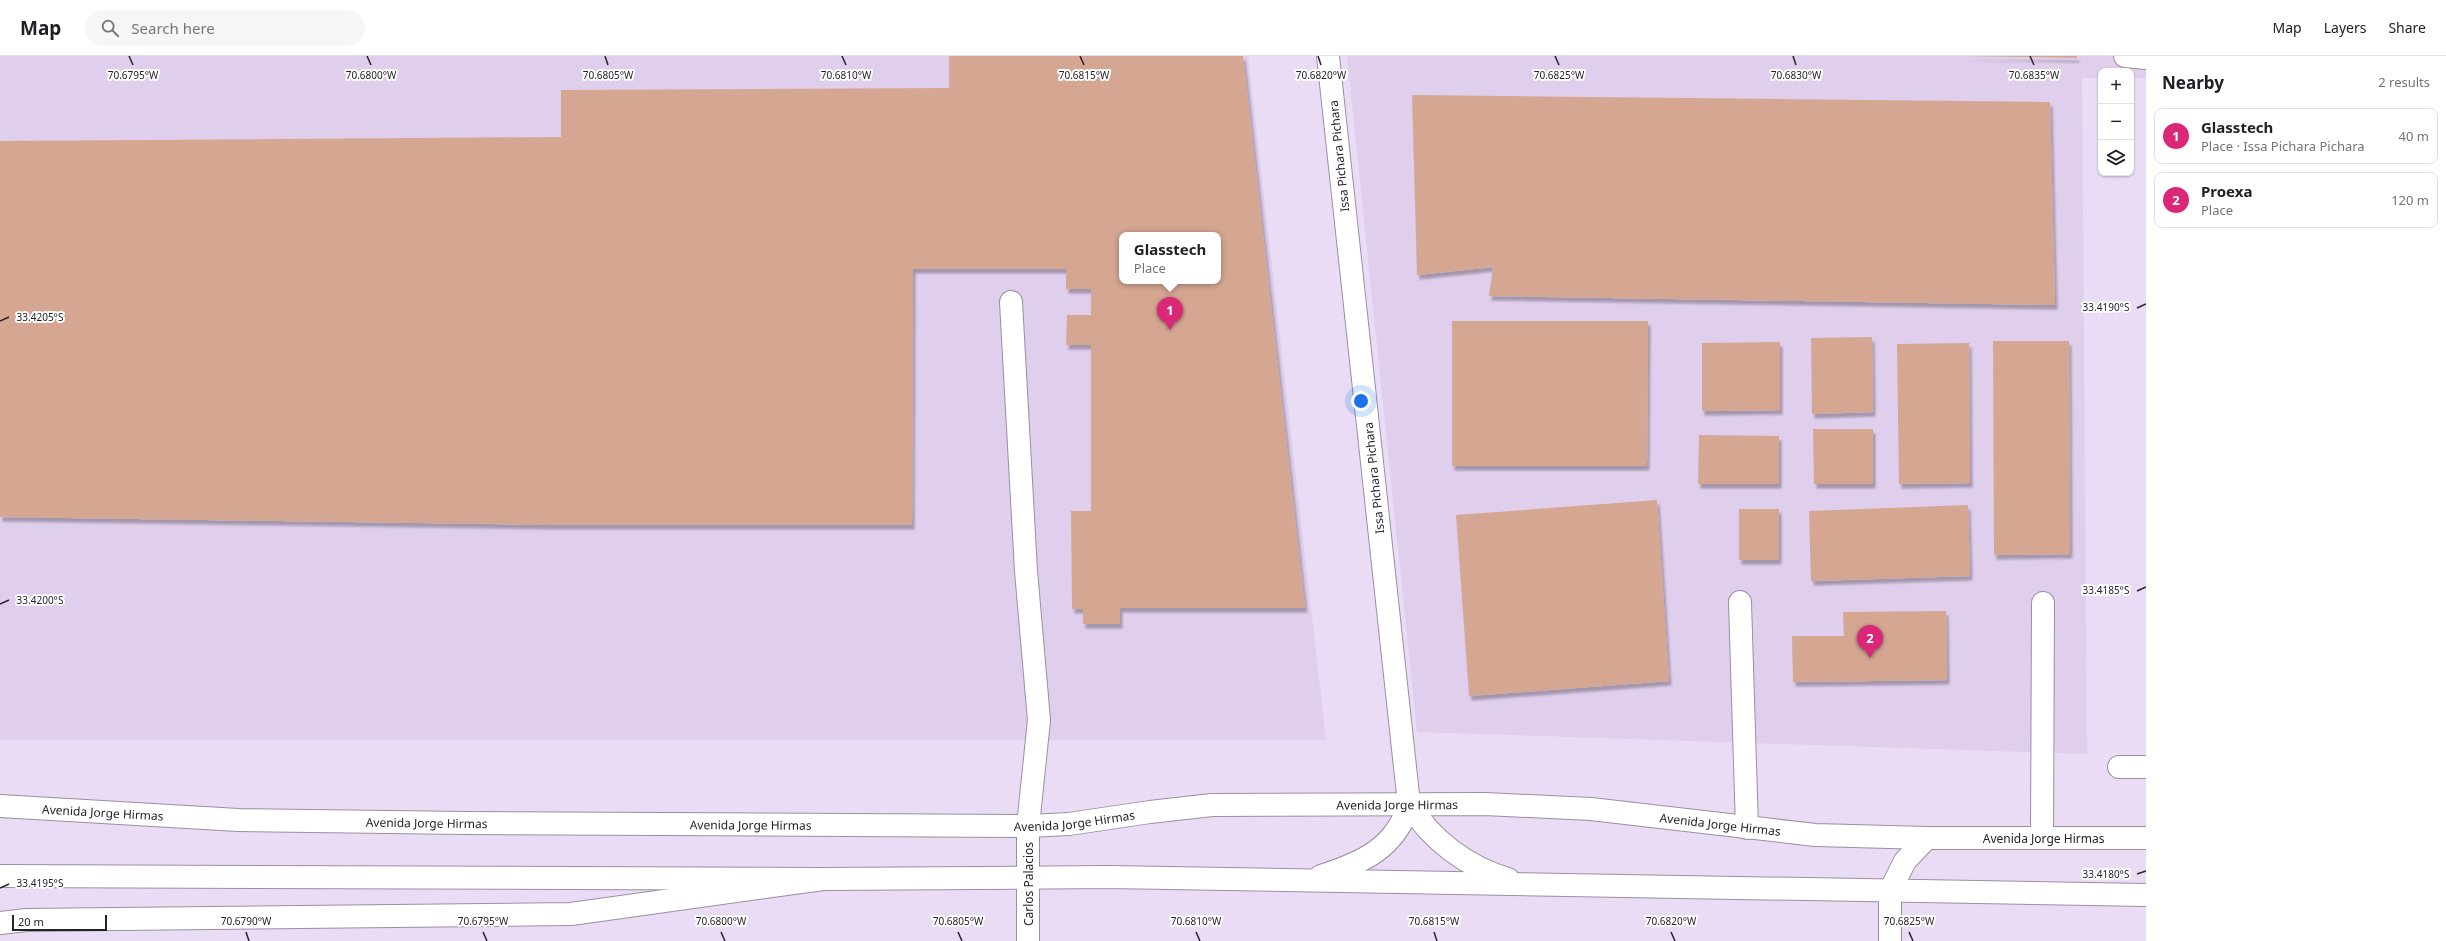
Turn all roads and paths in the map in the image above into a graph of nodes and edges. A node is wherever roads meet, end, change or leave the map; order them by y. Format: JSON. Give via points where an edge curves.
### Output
{"nodes":[{"id":1,"x":1328,"y":56,"type":"edge"},
{"id":2,"x":2124,"y":56,"type":"edge"},
{"id":3,"x":2146,"y":58,"type":"edge"},
{"id":4,"x":1011,"y":302,"type":"dead end"},
{"id":5,"x":1740,"y":602,"type":"dead end"},
{"id":6,"x":2043,"y":603,"type":"dead end"},
{"id":7,"x":2119,"y":767,"type":"dead end"},
{"id":8,"x":2146,"y":767,"type":"edge"},
{"id":9,"x":1409,"y":804,"type":"junction"},
{"id":10,"x":0,"y":806,"type":"edge"},
{"id":11,"x":1028,"y":826,"type":"junction"},
{"id":12,"x":1747,"y":828,"type":"junction"},
{"id":13,"x":1927,"y":838,"type":"junction"},
{"id":14,"x":2042,"y":838,"type":"junction"},
{"id":15,"x":2146,"y":838,"type":"edge"},
{"id":16,"x":0,"y":876,"type":"edge"},
{"id":17,"x":1029,"y":876,"type":"junction"},
{"id":18,"x":823,"y":879,"type":"junction"},
{"id":19,"x":1308,"y":880,"type":"junction"},
{"id":20,"x":1527,"y":884,"type":"junction"},
{"id":21,"x":1890,"y":891,"type":"junction"},
{"id":22,"x":2146,"y":895,"type":"edge"},
{"id":23,"x":0,"y":923,"type":"edge"},
{"id":24,"x":1028,"y":941,"type":"edge"},
{"id":25,"x":1890,"y":941,"type":"edge"}],
"edges":[{"from":1,"to":9,"type":"street","name":"Issa Pichara Pichara"},
{"from":2,"to":3,"type":"street"},
{"from":4,"to":11,"type":"street","name":"Carlos Palacios","via":[[1026,571],[1039,720]]},
{"from":5,"to":12,"type":"street"},
{"from":6,"to":14,"type":"street"},
{"from":7,"to":8,"type":"street"},
{"from":9,"to":11,"type":"street","name":"Avenida Jorge Hirmas","via":[[1212,806],[1068,824]]},
{"from":9,"to":12,"type":"street","name":"Avenida Jorge Hirmas","via":[[1552,806]]},
{"from":9,"to":19,"type":"street","via":[[1405,819],[1397,832],[1376,852],[1336,871]]},
{"from":9,"to":20,"type":"street","via":[[1432,834],[1456,854],[1482,869]]},
{"from":10,"to":11,"type":"street","name":"Avenida Jorge Hirmas","via":[[238,820]]},
{"from":11,"to":17,"type":"street","name":"Carlos Palacios"},
{"from":12,"to":13,"type":"street","name":"Avenida Jorge Hirmas","via":[[1815,835]]},
{"from":13,"to":14,"type":"street","name":"Avenida Jorge Hirmas"},
{"from":13,"to":21,"type":"street","via":[[1905,861]]},
{"from":14,"to":15,"type":"street","name":"Avenida Jorge Hirmas"},
{"from":16,"to":18,"type":"street"},
{"from":17,"to":18,"type":"street"},
{"from":17,"to":19,"type":"street"},
{"from":17,"to":24,"type":"street","name":"Carlos Palacios"},
{"from":18,"to":23,"type":"street","via":[[571,914],[26,920]]},
{"from":19,"to":20,"type":"street"},
{"from":20,"to":21,"type":"street"},
{"from":21,"to":22,"type":"street"},
{"from":21,"to":25,"type":"street"}]}
